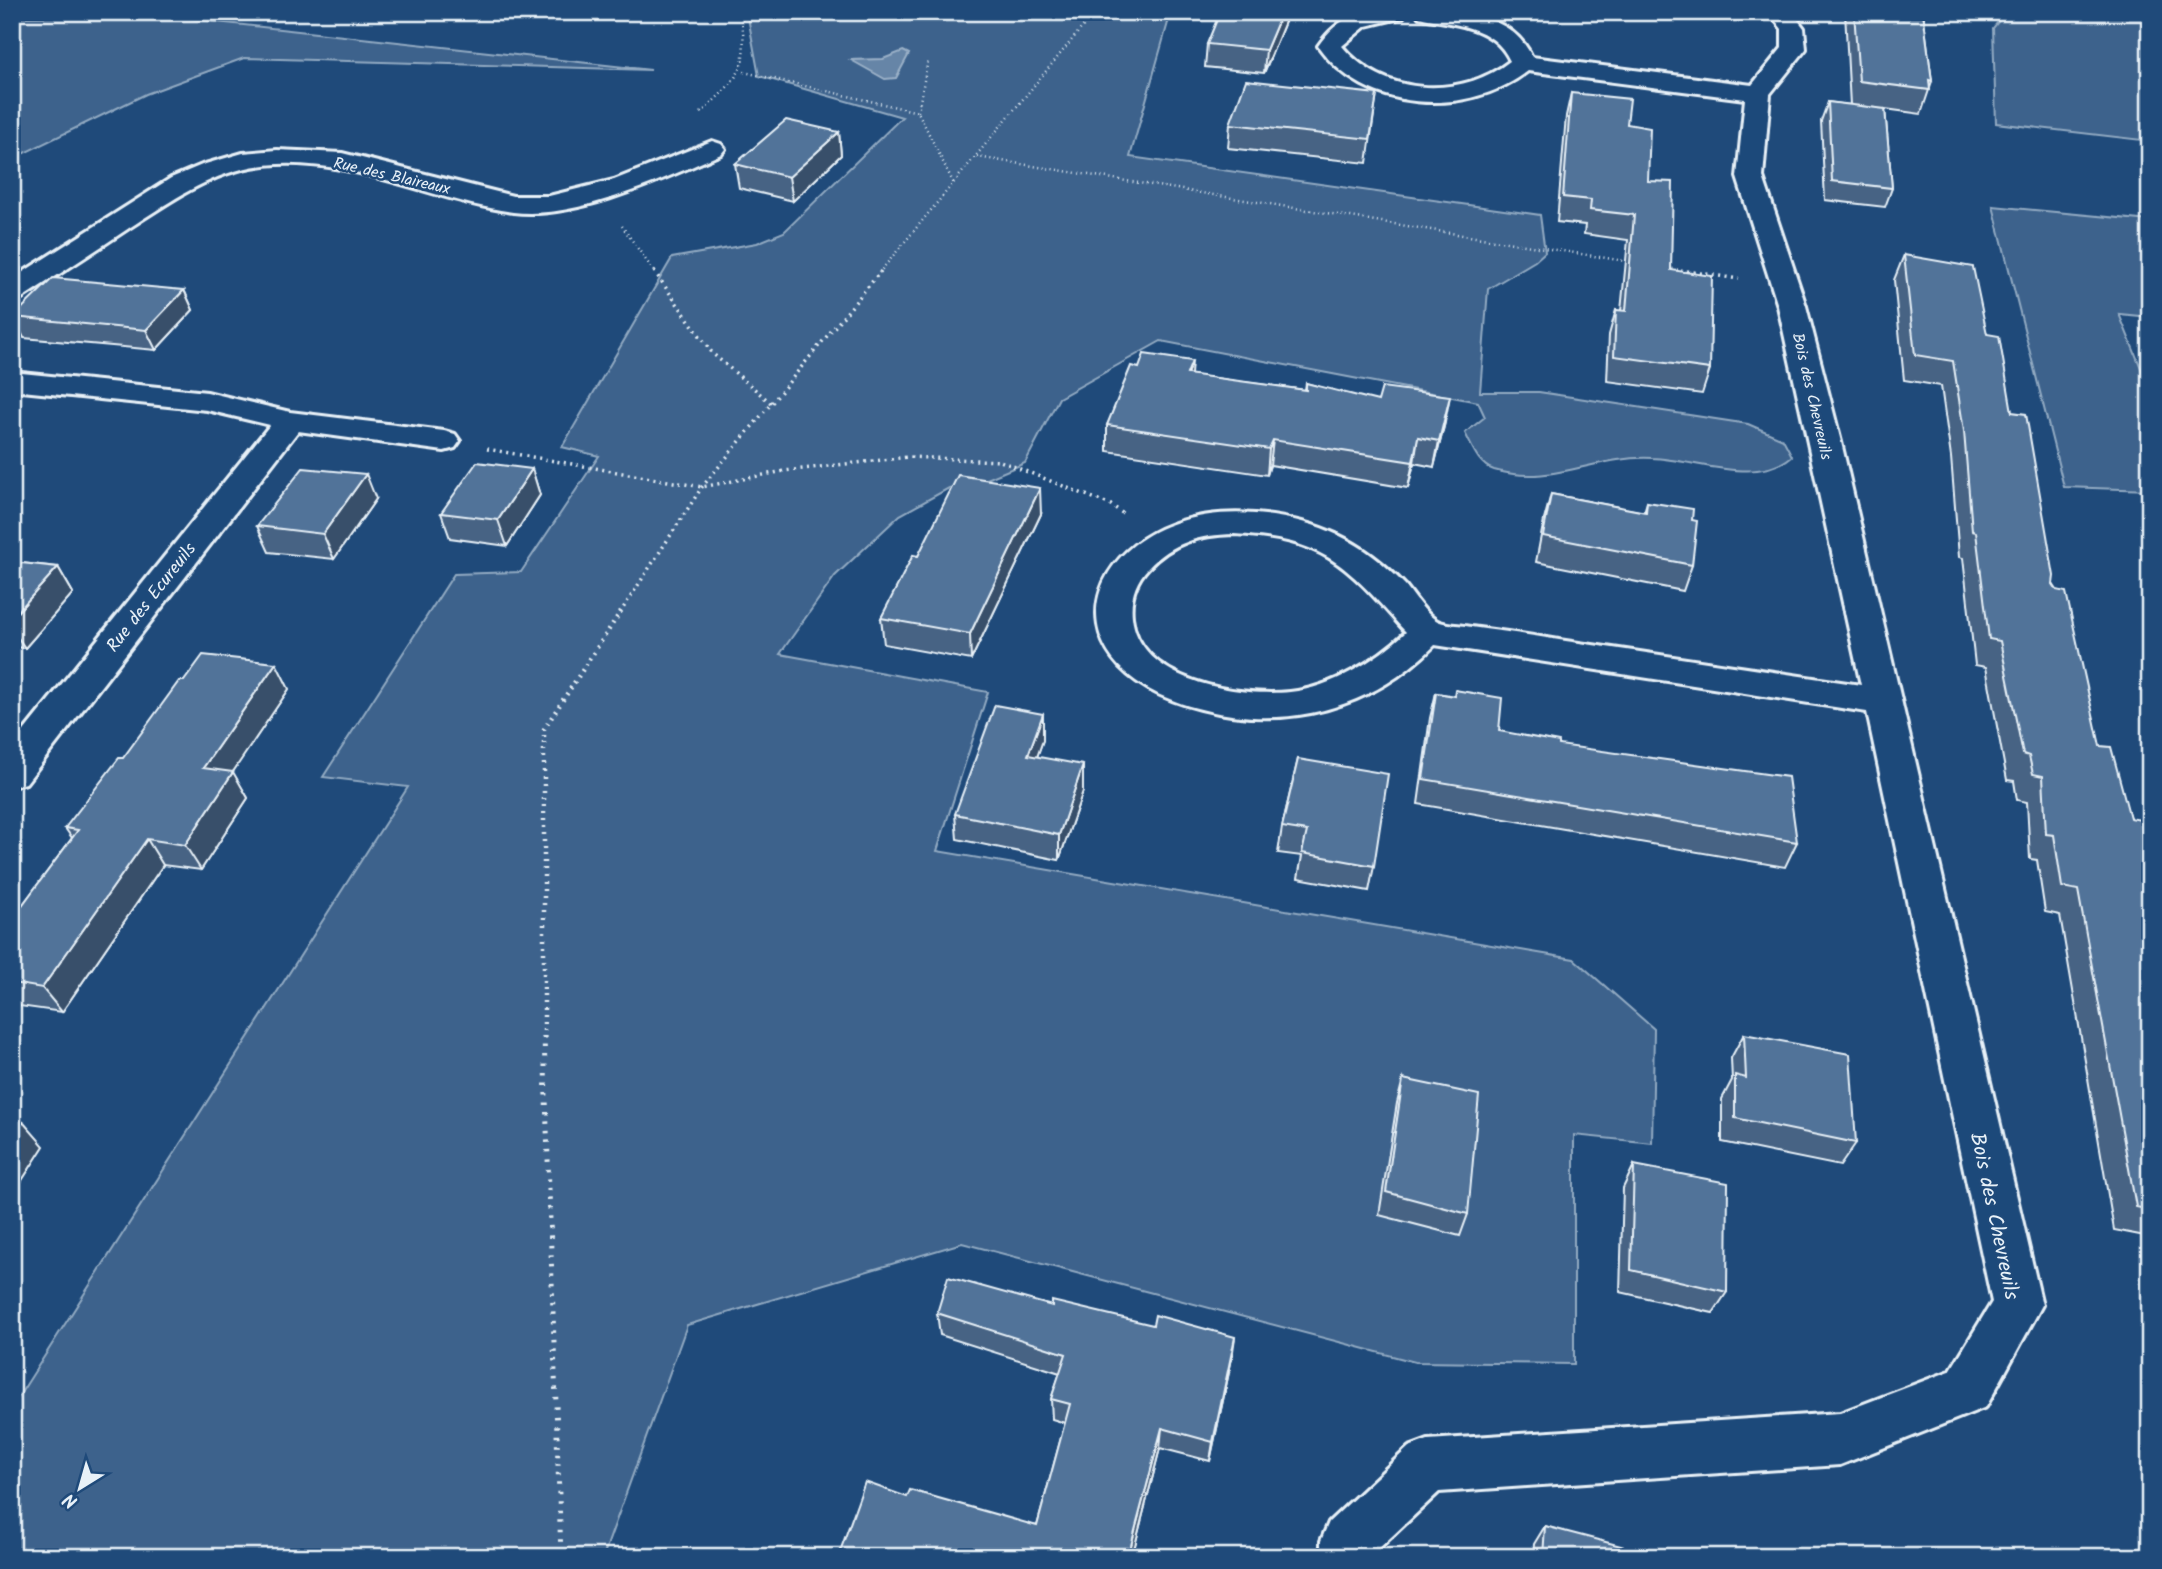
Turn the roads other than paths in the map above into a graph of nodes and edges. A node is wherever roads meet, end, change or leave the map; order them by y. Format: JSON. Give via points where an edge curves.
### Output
{"nodes":[{"id":1,"x":1395,"y":12,"type":"edge"},
{"id":2,"x":1427,"y":12,"type":"edge"},
{"id":3,"x":1780,"y":12,"type":"edge"},
{"id":4,"x":1523,"y":62,"type":"junction"},
{"id":5,"x":1758,"y":93,"type":"junction"},
{"id":6,"x":712,"y":149,"type":"road end"},
{"id":7,"x":12,"y":292,"type":"edge"},
{"id":8,"x":12,"y":381,"type":"edge"},
{"id":9,"x":290,"y":421,"type":"junction"},
{"id":10,"x":444,"y":441,"type":"road end"},
{"id":11,"x":1427,"y":632,"type":"junction"},
{"id":12,"x":1880,"y":701,"type":"junction"},
{"id":13,"x":12,"y":773,"type":"edge"},
{"id":14,"x":1348,"y":1557,"type":"edge"}],
"edges":[{"from":1,"to":4,"type":"street","via":[[1359,21],[1337,34],[1330,46],[1339,62],[1367,81],[1441,94],[1481,89]]},
{"from":2,"to":4,"type":"street","via":[[1447,14],[1510,39]]},
{"from":3,"to":5,"type":"street","via":[[1793,28],[1794,49]]},
{"from":4,"to":5,"type":"street"},
{"from":5,"to":12,"type":"street","name":"Bois des Chevreuils","via":[[1750,177],[1785,287],[1825,442]]},
{"from":6,"to":7,"type":"street","name":"Rue des Blaireaux","via":[[623,186],[549,204],[513,204],[342,161],[243,161],[180,184]]},
{"from":8,"to":9,"type":"street","via":[[207,401]]},
{"from":9,"to":10,"type":"street"},
{"from":9,"to":13,"type":"street","name":"Rue des Ecureuils"},
{"from":11,"to":11,"type":"street","via":[[1376,575],[1330,542],[1274,527],[1213,524],[1180,531],[1148,548],[1114,592],[1115,624],[1134,658],[1156,679],[1252,706],[1302,704],[1392,663]]},
{"from":11,"to":12,"type":"street"},
{"from":12,"to":14,"type":"street","name":"Bois des Chevreuils","via":[[2017,1305],[1968,1389],[1840,1439],[1428,1466],[1348,1541]]}]}
